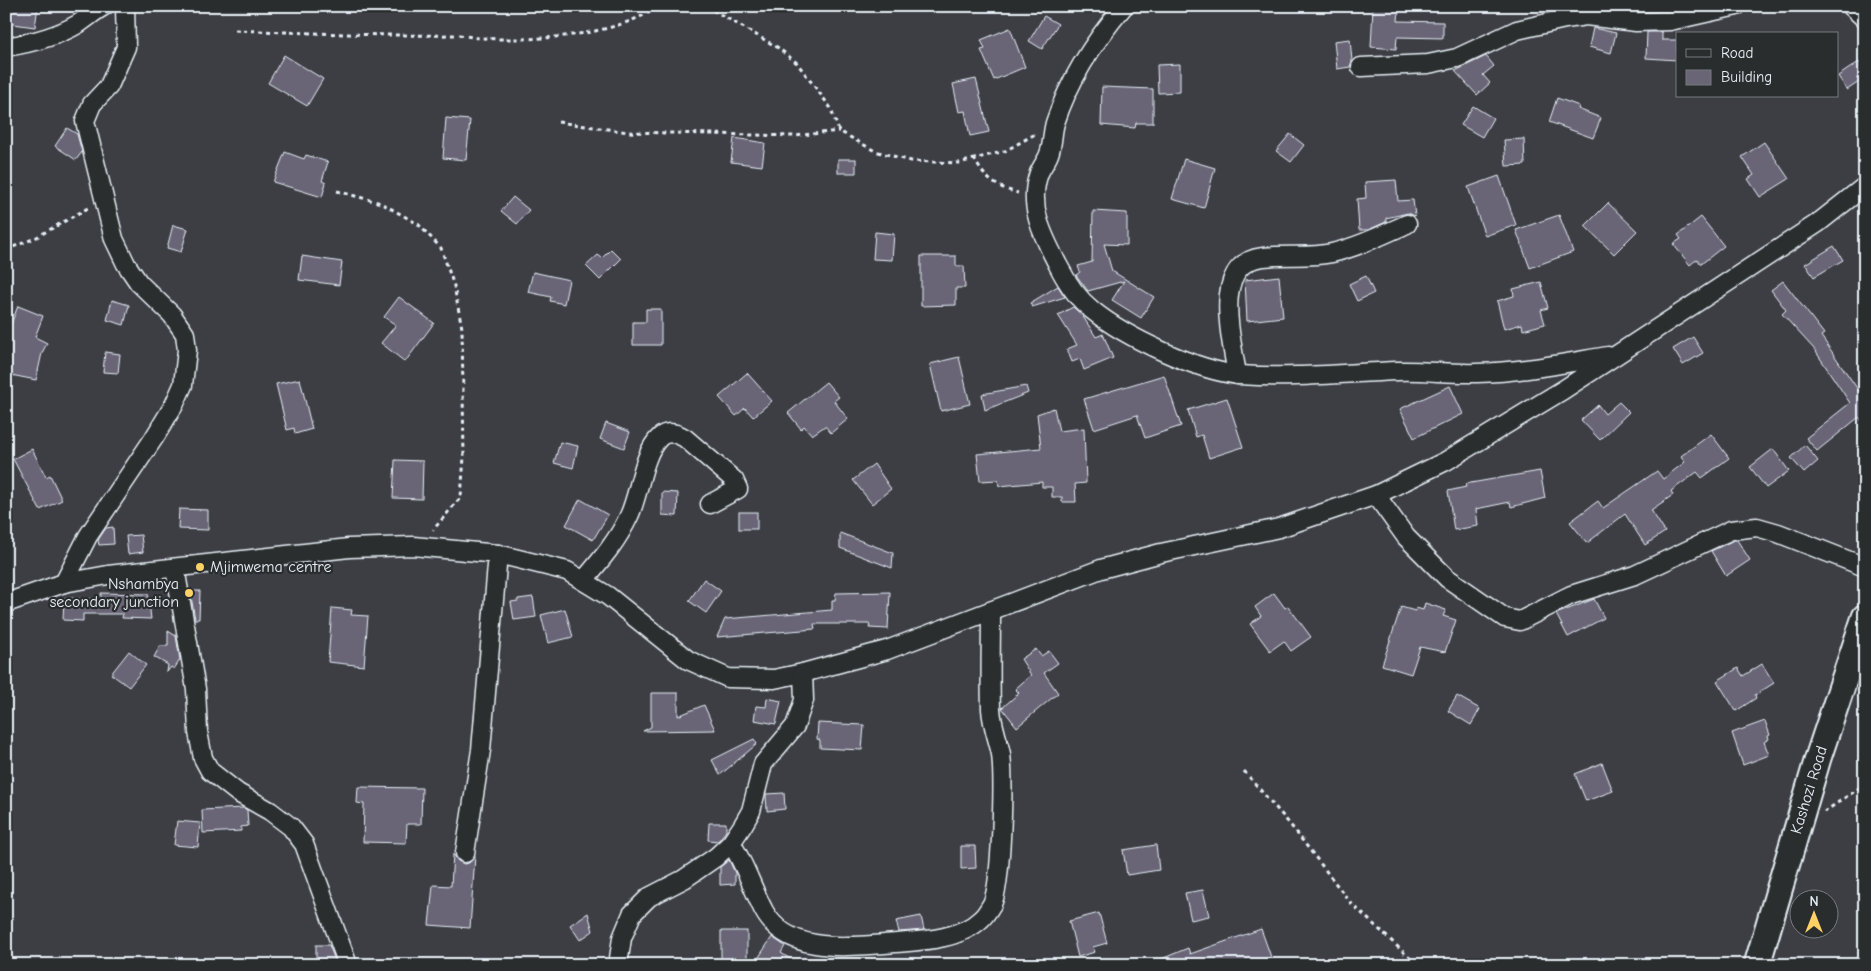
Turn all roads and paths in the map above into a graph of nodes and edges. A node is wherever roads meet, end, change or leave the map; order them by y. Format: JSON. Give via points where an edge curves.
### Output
{"nodes":[{"id":1,"x":104,"y":6,"type":"edge"},
{"id":2,"x":125,"y":6,"type":"edge"},
{"id":3,"x":659,"y":6,"type":"edge"},
{"id":4,"x":706,"y":6,"type":"edge"},
{"id":5,"x":1124,"y":6,"type":"edge"},
{"id":6,"x":1737,"y":6,"type":"edge"},
{"id":7,"x":1851,"y":6,"type":"edge"},
{"id":8,"x":1865,"y":19,"type":"edge"},
{"id":9,"x":235,"y":30,"type":"dead end"},
{"id":10,"x":6,"y":47,"type":"edge"},
{"id":11,"x":1361,"y":67,"type":"dead end"},
{"id":12,"x":558,"y":122,"type":"dead end"},
{"id":13,"x":1055,"y":124,"type":"junction"},
{"id":14,"x":839,"y":131,"type":"junction"},
{"id":15,"x":974,"y":158,"type":"junction"},
{"id":16,"x":1865,"y":186,"type":"edge"},
{"id":17,"x":337,"y":191,"type":"dead end"},
{"id":18,"x":1033,"y":197,"type":"junction"},
{"id":19,"x":102,"y":200,"type":"junction"},
{"id":20,"x":1407,"y":224,"type":"dead end"},
{"id":21,"x":6,"y":250,"type":"edge"},
{"id":22,"x":1616,"y":354,"type":"junction"},
{"id":23,"x":1237,"y":375,"type":"junction"},
{"id":24,"x":1376,"y":495,"type":"junction"},
{"id":25,"x":710,"y":504,"type":"dead end"},
{"id":26,"x":413,"y":546,"type":"junction"},
{"id":27,"x":498,"y":554,"type":"junction"},
{"id":28,"x":1865,"y":567,"type":"edge"},
{"id":29,"x":175,"y":568,"type":"junction"},
{"id":30,"x":584,"y":580,"type":"junction"},
{"id":31,"x":64,"y":583,"type":"junction"},
{"id":32,"x":6,"y":603,"type":"edge"},
{"id":33,"x":990,"y":611,"type":"junction"},
{"id":34,"x":1865,"y":617,"type":"edge"},
{"id":35,"x":803,"y":673,"type":"junction"},
{"id":36,"x":1244,"y":771,"type":"dead end"},
{"id":37,"x":1865,"y":784,"type":"edge"},
{"id":38,"x":1797,"y":831,"type":"junction"},
{"id":39,"x":731,"y":843,"type":"junction"},
{"id":40,"x":466,"y":853,"type":"dead end"},
{"id":41,"x":348,"y":965,"type":"edge"},
{"id":42,"x":618,"y":965,"type":"edge"},
{"id":43,"x":1417,"y":965,"type":"edge"},
{"id":44,"x":1757,"y":965,"type":"edge"}],
"edges":[{"from":1,"to":10,"type":"street","via":[[77,24],[38,41]]},
{"from":2,"to":19,"type":"street","via":[[126,48],[109,86],[92,104],[85,121]]},
{"from":3,"to":9,"type":"path","via":[[628,23],[587,33],[510,39]]},
{"from":4,"to":14,"type":"path","via":[[778,46],[797,63],[830,107]]},
{"from":5,"to":13,"type":"street","via":[[1100,33]]},
{"from":6,"to":11,"type":"street","via":[[1670,20],[1636,22],[1586,16],[1565,19],[1517,30],[1457,58],[1428,64]]},
{"from":7,"to":8,"type":"street"},
{"from":12,"to":14,"type":"path","via":[[628,132],[794,136]]},
{"from":13,"to":15,"type":"path","via":[[1006,152]]},
{"from":13,"to":18,"type":"street","via":[[1049,153]]},
{"from":14,"to":15,"type":"path","via":[[876,152],[893,157],[959,163]]},
{"from":15,"to":18,"type":"path","via":[[981,174],[993,182],[1012,192]]},
{"from":16,"to":22,"type":"street","via":[[1818,223]]},
{"from":17,"to":26,"type":"path","via":[[382,203],[418,224],[441,248],[454,286],[462,328],[464,457],[461,497],[440,523]]},
{"from":18,"to":23,"type":"street","via":[[1036,216],[1063,275],[1090,309],[1118,329],[1150,345]]},
{"from":19,"to":21,"type":"path","via":[[35,238]]},
{"from":19,"to":31,"type":"street","via":[[126,264],[186,334],[186,370],[174,405],[88,536]]},
{"from":20,"to":23,"type":"street","via":[[1359,245],[1331,253],[1263,257],[1246,261],[1238,268],[1229,290]]},
{"from":22,"to":23,"type":"street","via":[[1476,374],[1401,371],[1292,377]]},
{"from":22,"to":24,"type":"street","via":[[1446,461]]},
{"from":24,"to":28,"type":"street","via":[[1406,537],[1448,578],[1505,618],[1520,622],[1571,596],[1635,575],[1731,530],[1757,527]]},
{"from":24,"to":33,"type":"street","via":[[1279,528],[1101,569]]},
{"from":25,"to":30,"type":"street","via":[[738,489],[734,480],[685,438],[669,433],[661,436],[650,451],[629,517],[605,557]]},
{"from":26,"to":27,"type":"street"},
{"from":26,"to":29,"type":"street","via":[[349,548]]},
{"from":27,"to":30,"type":"street","via":[[567,571]]},
{"from":27,"to":40,"type":"street","via":[[481,750]]},
{"from":29,"to":31,"type":"street"},
{"from":29,"to":41,"type":"street","via":[[196,689],[203,758],[210,771],[291,827],[304,844]]},
{"from":30,"to":35,"type":"street","via":[[688,660],[728,678],[774,679]]},
{"from":31,"to":32,"type":"street"},
{"from":33,"to":35,"type":"street","via":[[887,650]]},
{"from":33,"to":39,"type":"street","via":[[991,711],[1001,754],[1001,836],[996,888],[992,904],[981,919],[954,934],[926,940],[847,947],[795,939],[776,926],[765,913]]},
{"from":34,"to":38,"type":"main road","name":"Kashozi Road"},
{"from":35,"to":39,"type":"street","via":[[804,700],[795,726],[763,764],[751,811]]},
{"from":36,"to":43,"type":"path","via":[[1290,823],[1350,902]]},
{"from":37,"to":38,"type":"path"},
{"from":38,"to":44,"type":"main road","name":"Kashozi Road"},
{"from":39,"to":42,"type":"street","via":[[684,879],[649,897],[632,914],[622,938]]}]}
